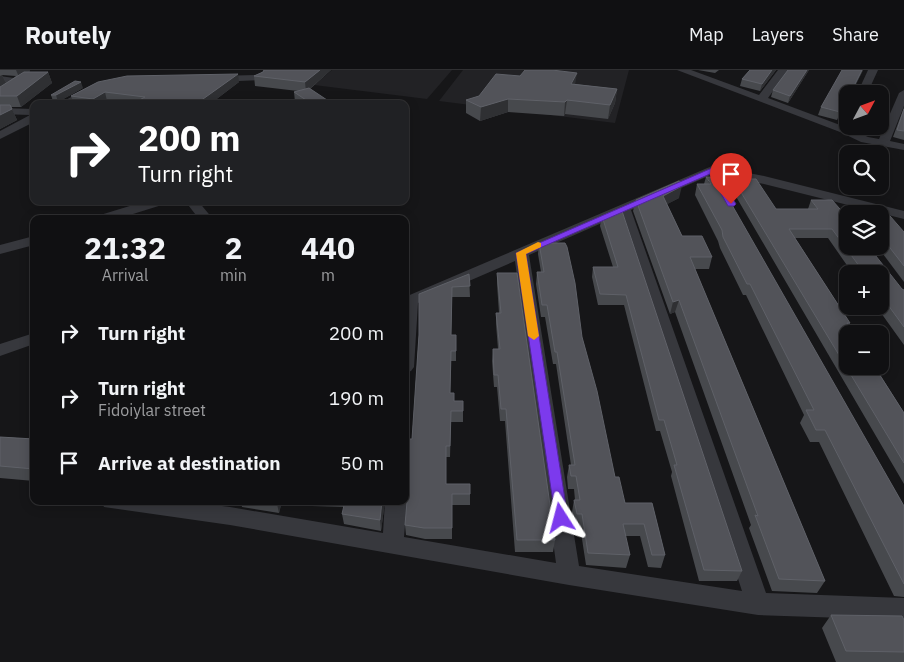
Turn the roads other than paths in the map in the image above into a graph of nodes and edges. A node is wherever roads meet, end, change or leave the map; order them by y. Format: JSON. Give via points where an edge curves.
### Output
{"nodes":[{"id":1,"x":783,"y":70,"type":"edge"},
{"id":2,"x":873,"y":70,"type":"edge"},
{"id":3,"x":690,"y":71,"type":"edge"},
{"id":4,"x":260,"y":78,"type":"edge"},
{"id":5,"x":0,"y":79,"type":"edge"},
{"id":6,"x":202,"y":79,"type":"edge"},
{"id":7,"x":100,"y":85,"type":"edge"},
{"id":8,"x":866,"y":85,"type":"edge"},
{"id":9,"x":904,"y":93,"type":"edge"},
{"id":10,"x":0,"y":95,"type":"edge"},
{"id":11,"x":71,"y":100,"type":"edge"},
{"id":12,"x":760,"y":100,"type":"junction"},
{"id":13,"x":0,"y":111,"type":"edge"},
{"id":14,"x":30,"y":112,"type":"edge"},
{"id":15,"x":30,"y":119,"type":"edge"},
{"id":16,"x":839,"y":124,"type":"edge"},
{"id":17,"x":856,"y":135,"type":"edge"},
{"id":18,"x":0,"y":136,"type":"edge"},
{"id":19,"x":883,"y":144,"type":"junction"},
{"id":20,"x":904,"y":147,"type":"edge"},
{"id":21,"x":712,"y":170,"type":"junction"},
{"id":22,"x":722,"y":188,"type":"edge"},
{"id":23,"x":827,"y":196,"type":"junction"},
{"id":24,"x":147,"y":205,"type":"edge"},
{"id":25,"x":194,"y":205,"type":"edge"},
{"id":26,"x":624,"y":208,"type":"junction"},
{"id":27,"x":839,"y":212,"type":"edge"},
{"id":28,"x":115,"y":215,"type":"edge"},
{"id":29,"x":203,"y":215,"type":"edge"},
{"id":30,"x":904,"y":215,"type":"edge"},
{"id":31,"x":30,"y":241,"type":"edge"},
{"id":32,"x":0,"y":250,"type":"edge"},
{"id":33,"x":521,"y":253,"type":"junction"},
{"id":34,"x":409,"y":301,"type":"edge"},
{"id":35,"x":30,"y":339,"type":"edge"},
{"id":36,"x":0,"y":350,"type":"edge"},
{"id":37,"x":172,"y":505,"type":"edge"},
{"id":38,"x":396,"y":505,"type":"edge"},
{"id":39,"x":232,"y":509,"type":"edge"},
{"id":40,"x":393,"y":543,"type":"junction"},
{"id":41,"x":569,"y":575,"type":"junction"},
{"id":42,"x":758,"y":604,"type":"junction"},
{"id":43,"x":904,"y":609,"type":"edge"}],
"edges":[{"from":1,"to":12,"type":"street"},
{"from":2,"to":8,"type":"street"},
{"from":3,"to":12,"type":"street"},
{"from":4,"to":6,"type":"street"},
{"from":5,"to":10,"type":"street","via":[[20,82]]},
{"from":7,"to":11,"type":"street"},
{"from":9,"to":19,"type":"street"},
{"from":12,"to":16,"type":"street"},
{"from":13,"to":14,"type":"street"},
{"from":15,"to":18,"type":"street"},
{"from":17,"to":19,"type":"street"},
{"from":19,"to":20,"type":"street"},
{"from":21,"to":22,"type":"street"},
{"from":21,"to":23,"type":"street"},
{"from":21,"to":26,"type":"street"},
{"from":23,"to":27,"type":"street"},
{"from":23,"to":30,"type":"street"},
{"from":24,"to":28,"type":"street"},
{"from":25,"to":29,"type":"street"},
{"from":26,"to":33,"type":"street"},
{"from":26,"to":42,"type":"street"},
{"from":31,"to":32,"type":"street"},
{"from":33,"to":34,"type":"street"},
{"from":33,"to":41,"type":"street"},
{"from":35,"to":36,"type":"street"},
{"from":37,"to":39,"type":"street"},
{"from":38,"to":40,"type":"street"},
{"from":39,"to":40,"type":"street"},
{"from":40,"to":41,"type":"street"},
{"from":41,"to":42,"type":"street"},
{"from":42,"to":43,"type":"street"}]}
